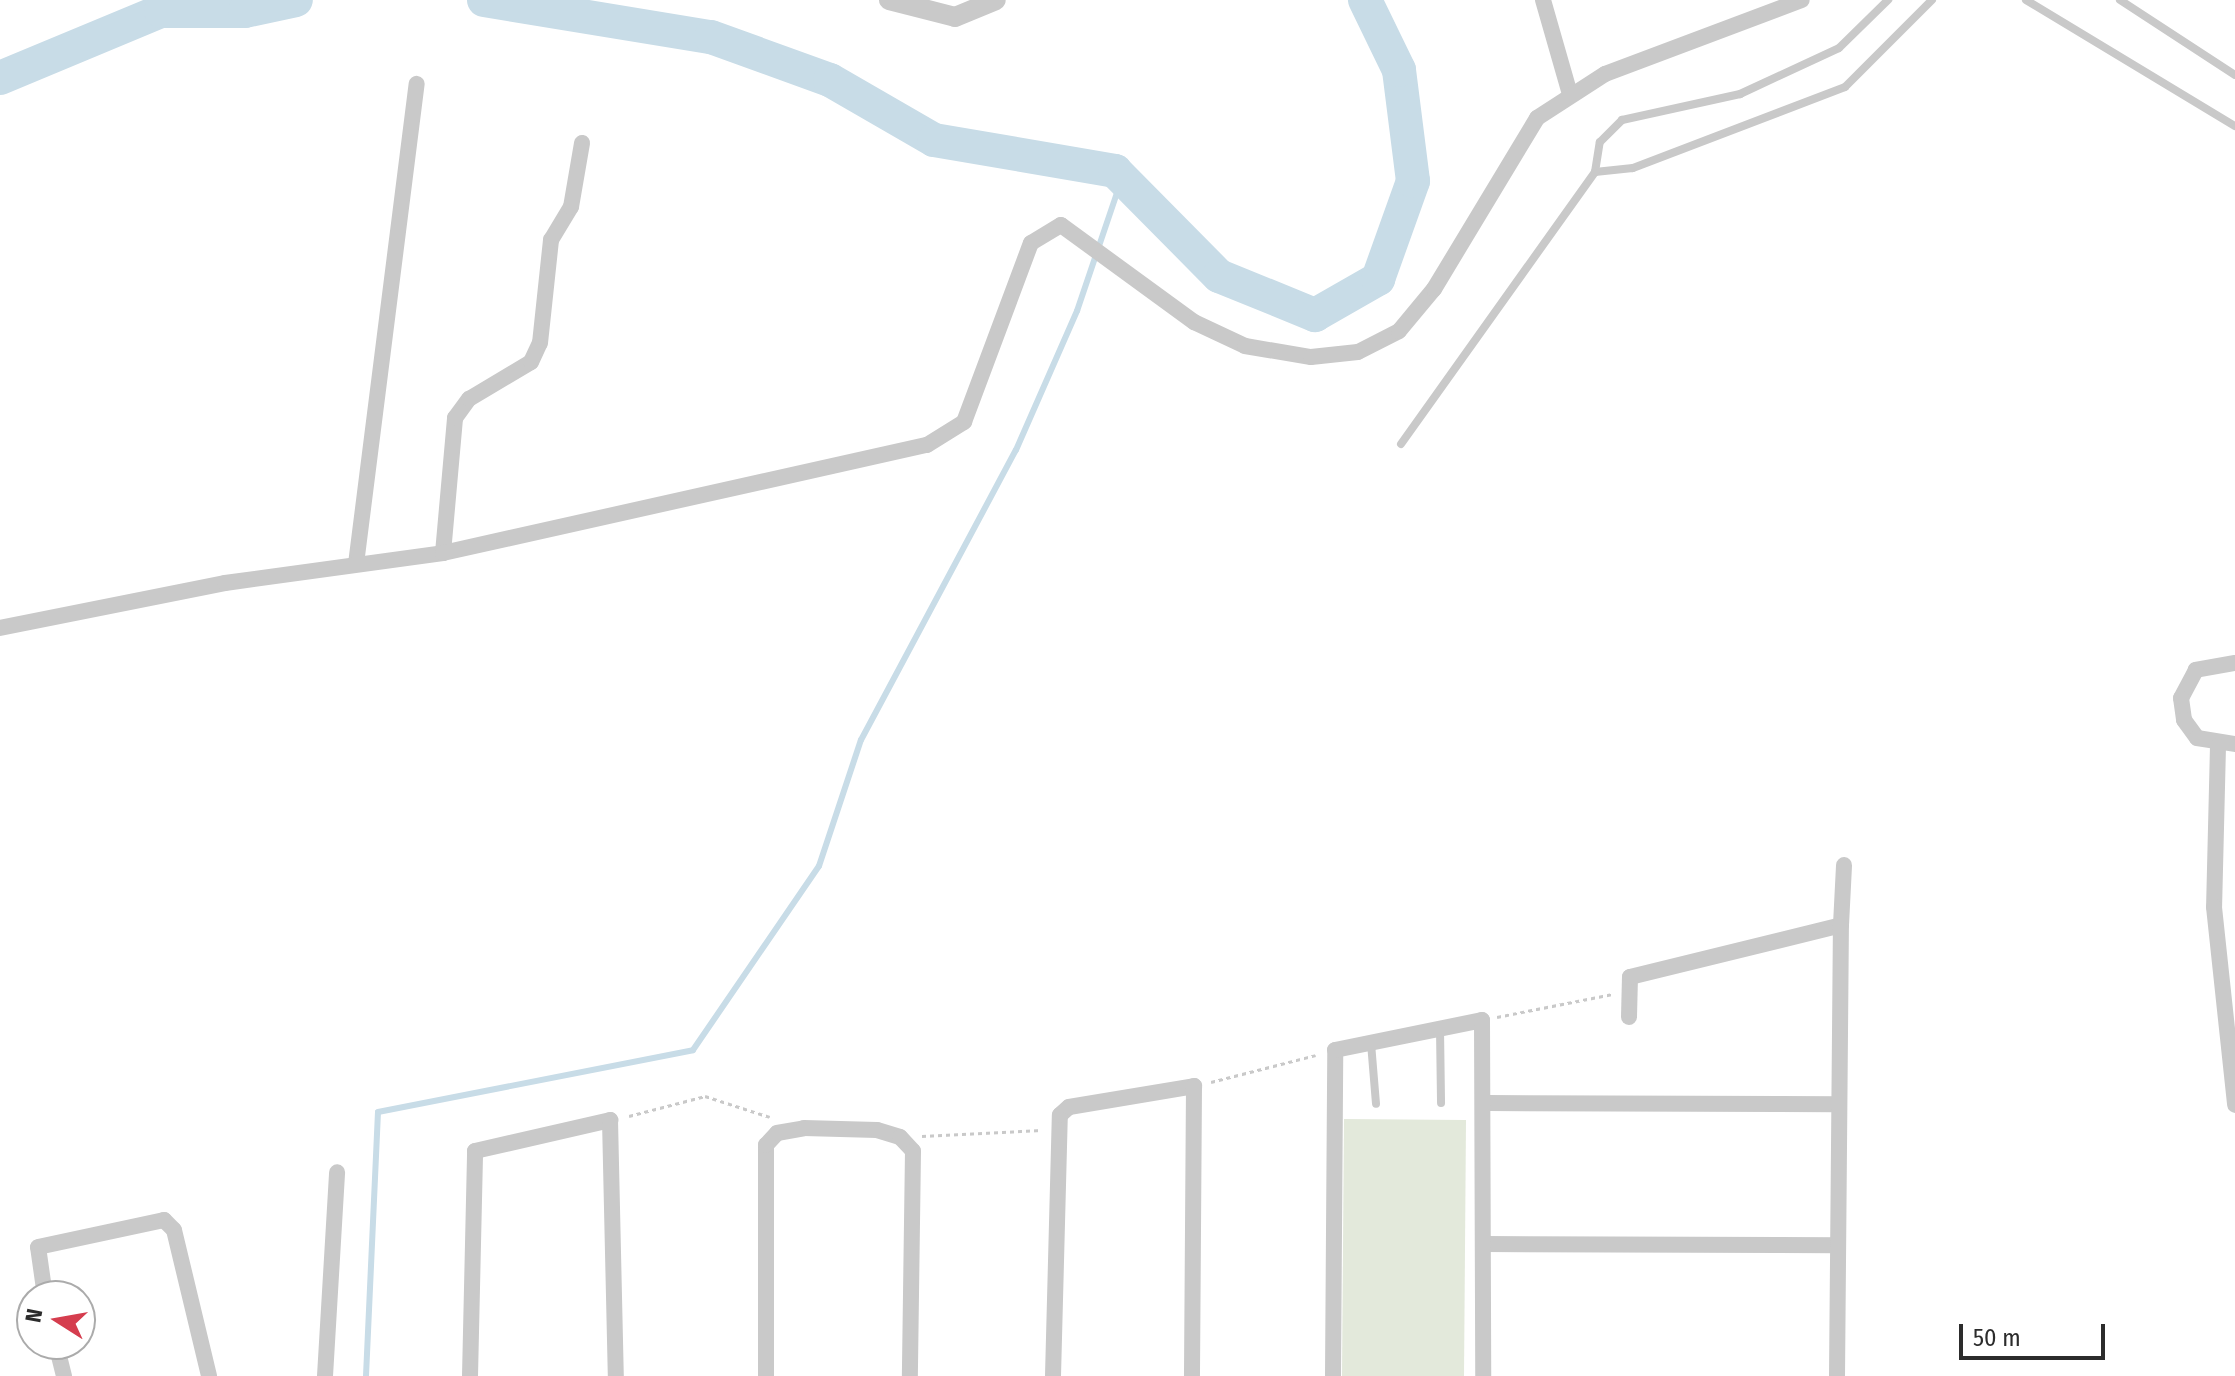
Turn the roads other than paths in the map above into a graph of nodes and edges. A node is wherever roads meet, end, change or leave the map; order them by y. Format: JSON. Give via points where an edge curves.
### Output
{"nodes":[{"id":1,"x":889,"y":0,"type":"edge"},
{"id":2,"x":996,"y":0,"type":"edge"},
{"id":3,"x":1543,"y":0,"type":"edge"},
{"id":4,"x":1802,"y":0,"type":"edge"},
{"id":5,"x":1888,"y":0,"type":"edge"},
{"id":6,"x":1932,"y":0,"type":"edge"},
{"id":7,"x":2026,"y":0,"type":"edge"},
{"id":8,"x":2120,"y":0,"type":"edge"},
{"id":9,"x":2235,"y":75,"type":"edge"},
{"id":10,"x":417,"y":84,"type":"dead end"},
{"id":11,"x":1570,"y":94,"type":"junction"},
{"id":12,"x":2235,"y":126,"type":"edge"},
{"id":13,"x":582,"y":143,"type":"dead end"},
{"id":14,"x":1595,"y":172,"type":"junction"},
{"id":15,"x":1401,"y":444,"type":"dead end"},
{"id":16,"x":443,"y":553,"type":"junction"},
{"id":17,"x":356,"y":564,"type":"junction"},
{"id":18,"x":0,"y":628,"type":"edge"},
{"id":19,"x":2235,"y":663,"type":"edge"},
{"id":20,"x":2226,"y":745,"type":"edge"},
{"id":21,"x":1844,"y":865,"type":"dead end"},
{"id":22,"x":1841,"y":925,"type":"junction"},
{"id":23,"x":1629,"y":1017,"type":"dead end"},
{"id":24,"x":2228,"y":1018,"type":"edge"},
{"id":25,"x":1440,"y":1029,"type":"junction"},
{"id":26,"x":1371,"y":1043,"type":"junction"},
{"id":27,"x":1441,"y":1103,"type":"dead end"},
{"id":28,"x":1488,"y":1103,"type":"junction"},
{"id":29,"x":1376,"y":1104,"type":"dead end"},
{"id":30,"x":1839,"y":1104,"type":"junction"},
{"id":31,"x":2235,"y":1105,"type":"edge"},
{"id":32,"x":337,"y":1172,"type":"dead end"},
{"id":33,"x":1485,"y":1244,"type":"junction"},
{"id":34,"x":1838,"y":1245,"type":"junction"},
{"id":35,"x":43,"y":1280,"type":"edge"},
{"id":36,"x":209,"y":1376,"type":"edge"},
{"id":37,"x":325,"y":1376,"type":"edge"},
{"id":38,"x":470,"y":1376,"type":"edge"},
{"id":39,"x":616,"y":1376,"type":"edge"},
{"id":40,"x":766,"y":1376,"type":"edge"},
{"id":41,"x":910,"y":1376,"type":"edge"},
{"id":42,"x":1053,"y":1376,"type":"edge"},
{"id":43,"x":1192,"y":1376,"type":"edge"},
{"id":44,"x":1333,"y":1376,"type":"edge"},
{"id":45,"x":1483,"y":1376,"type":"edge"},
{"id":46,"x":1837,"y":1376,"type":"edge"}],
"edges":[{"from":1,"to":2,"type":"street","via":[[955,17]]},
{"from":3,"to":11,"type":"street"},
{"from":4,"to":11,"type":"street","via":[[1605,74]]},
{"from":5,"to":14,"type":"lane","via":[[1839,48],[1740,94],[1622,120],[1600,142]]},
{"from":6,"to":14,"type":"lane","via":[[1845,87],[1633,168]]},
{"from":7,"to":12,"type":"lane"},
{"from":8,"to":9,"type":"lane"},
{"from":10,"to":17,"type":"street"},
{"from":11,"to":16,"type":"street","via":[[1519,139],[1471,237],[1434,289],[1399,331],[1358,352],[1311,357],[1245,346],[1194,322],[1061,225],[1031,243],[977,399],[951,434]]},
{"from":13,"to":16,"type":"street","via":[[571,207],[551,240],[540,343],[531,362],[469,399],[455,418]]},
{"from":14,"to":15,"type":"lane"},
{"from":16,"to":17,"type":"street"},
{"from":17,"to":18,"type":"street"},
{"from":19,"to":20,"type":"street","via":[[2196,670],[2181,698],[2190,730]]},
{"from":20,"to":24,"type":"street","via":[[2214,907]]},
{"from":21,"to":22,"type":"street"},
{"from":22,"to":23,"type":"street","via":[[1630,977]]},
{"from":22,"to":30,"type":"street"},
{"from":24,"to":31,"type":"street"},
{"from":25,"to":26,"type":"street"},
{"from":25,"to":27,"type":"lane"},
{"from":25,"to":28,"type":"street","via":[[1482,1020]]},
{"from":26,"to":29,"type":"lane"},
{"from":26,"to":44,"type":"street","via":[[1335,1050]]},
{"from":28,"to":30,"type":"street"},
{"from":28,"to":33,"type":"street"},
{"from":30,"to":34,"type":"street"},
{"from":32,"to":37,"type":"street"},
{"from":33,"to":34,"type":"street"},
{"from":33,"to":45,"type":"street"},
{"from":34,"to":46,"type":"street"},
{"from":35,"to":36,"type":"street","via":[[38,1247],[164,1220],[174,1230]]},
{"from":38,"to":39,"type":"street","via":[[475,1151],[610,1120]]},
{"from":40,"to":41,"type":"street","via":[[766,1145],[777,1133],[804,1128],[900,1137],[913,1151]]},
{"from":42,"to":43,"type":"street","via":[[1058,1129],[1069,1107],[1194,1086]]}]}
